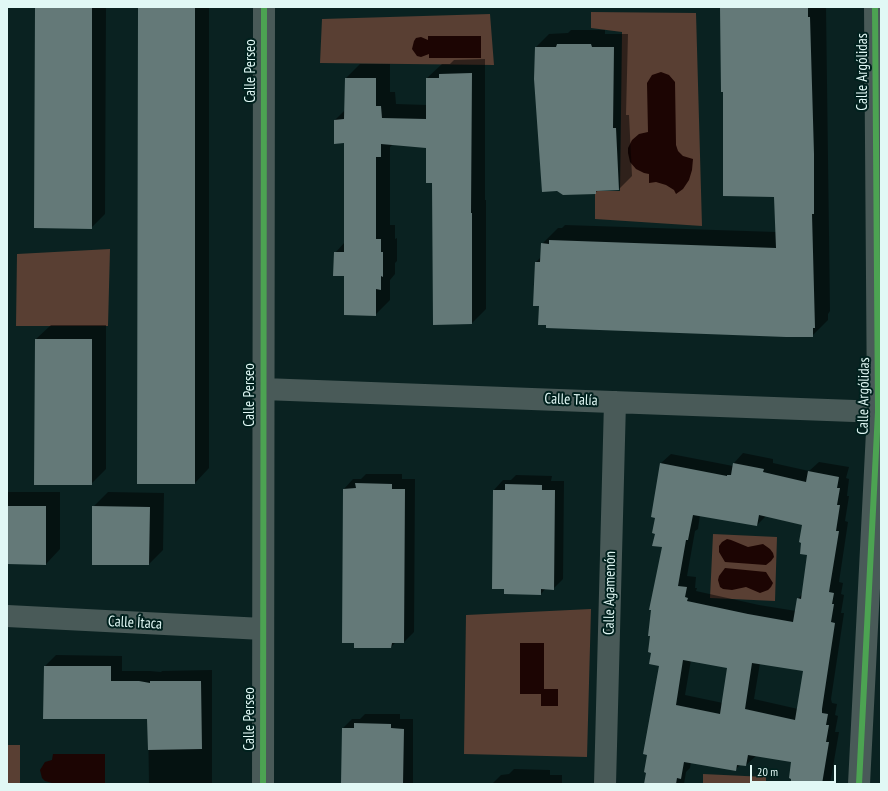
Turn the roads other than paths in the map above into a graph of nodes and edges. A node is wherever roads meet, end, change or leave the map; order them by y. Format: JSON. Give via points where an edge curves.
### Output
{"nodes":[{"id":1,"x":264,"y":7,"type":"edge"},
{"id":2,"x":875,"y":7,"type":"edge"},
{"id":3,"x":264,"y":389,"type":"junction"},
{"id":4,"x":615,"y":402,"type":"junction"},
{"id":5,"x":880,"y":412,"type":"edge"},
{"id":6,"x":7,"y":616,"type":"edge"},
{"id":7,"x":263,"y":629,"type":"junction"},
{"id":8,"x":263,"y":784,"type":"edge"},
{"id":9,"x":605,"y":784,"type":"edge"},
{"id":10,"x":859,"y":784,"type":"edge"}],
"edges":[{"from":1,"to":3,"type":"street","name":"Calle Perseo"},
{"from":2,"to":5,"type":"street","name":"Calle Argólidas"},
{"from":3,"to":4,"type":"street","name":"Calle Talía"},
{"from":3,"to":7,"type":"street","name":"Calle Perseo"},
{"from":4,"to":5,"type":"street","name":"Calle Talía"},
{"from":4,"to":9,"type":"street","name":"Calle Agamenón"},
{"from":5,"to":10,"type":"street","name":"Calle Argólidas"},
{"from":6,"to":7,"type":"street","name":"Calle Ítaca"},
{"from":7,"to":8,"type":"street","name":"Calle Perseo"}]}
